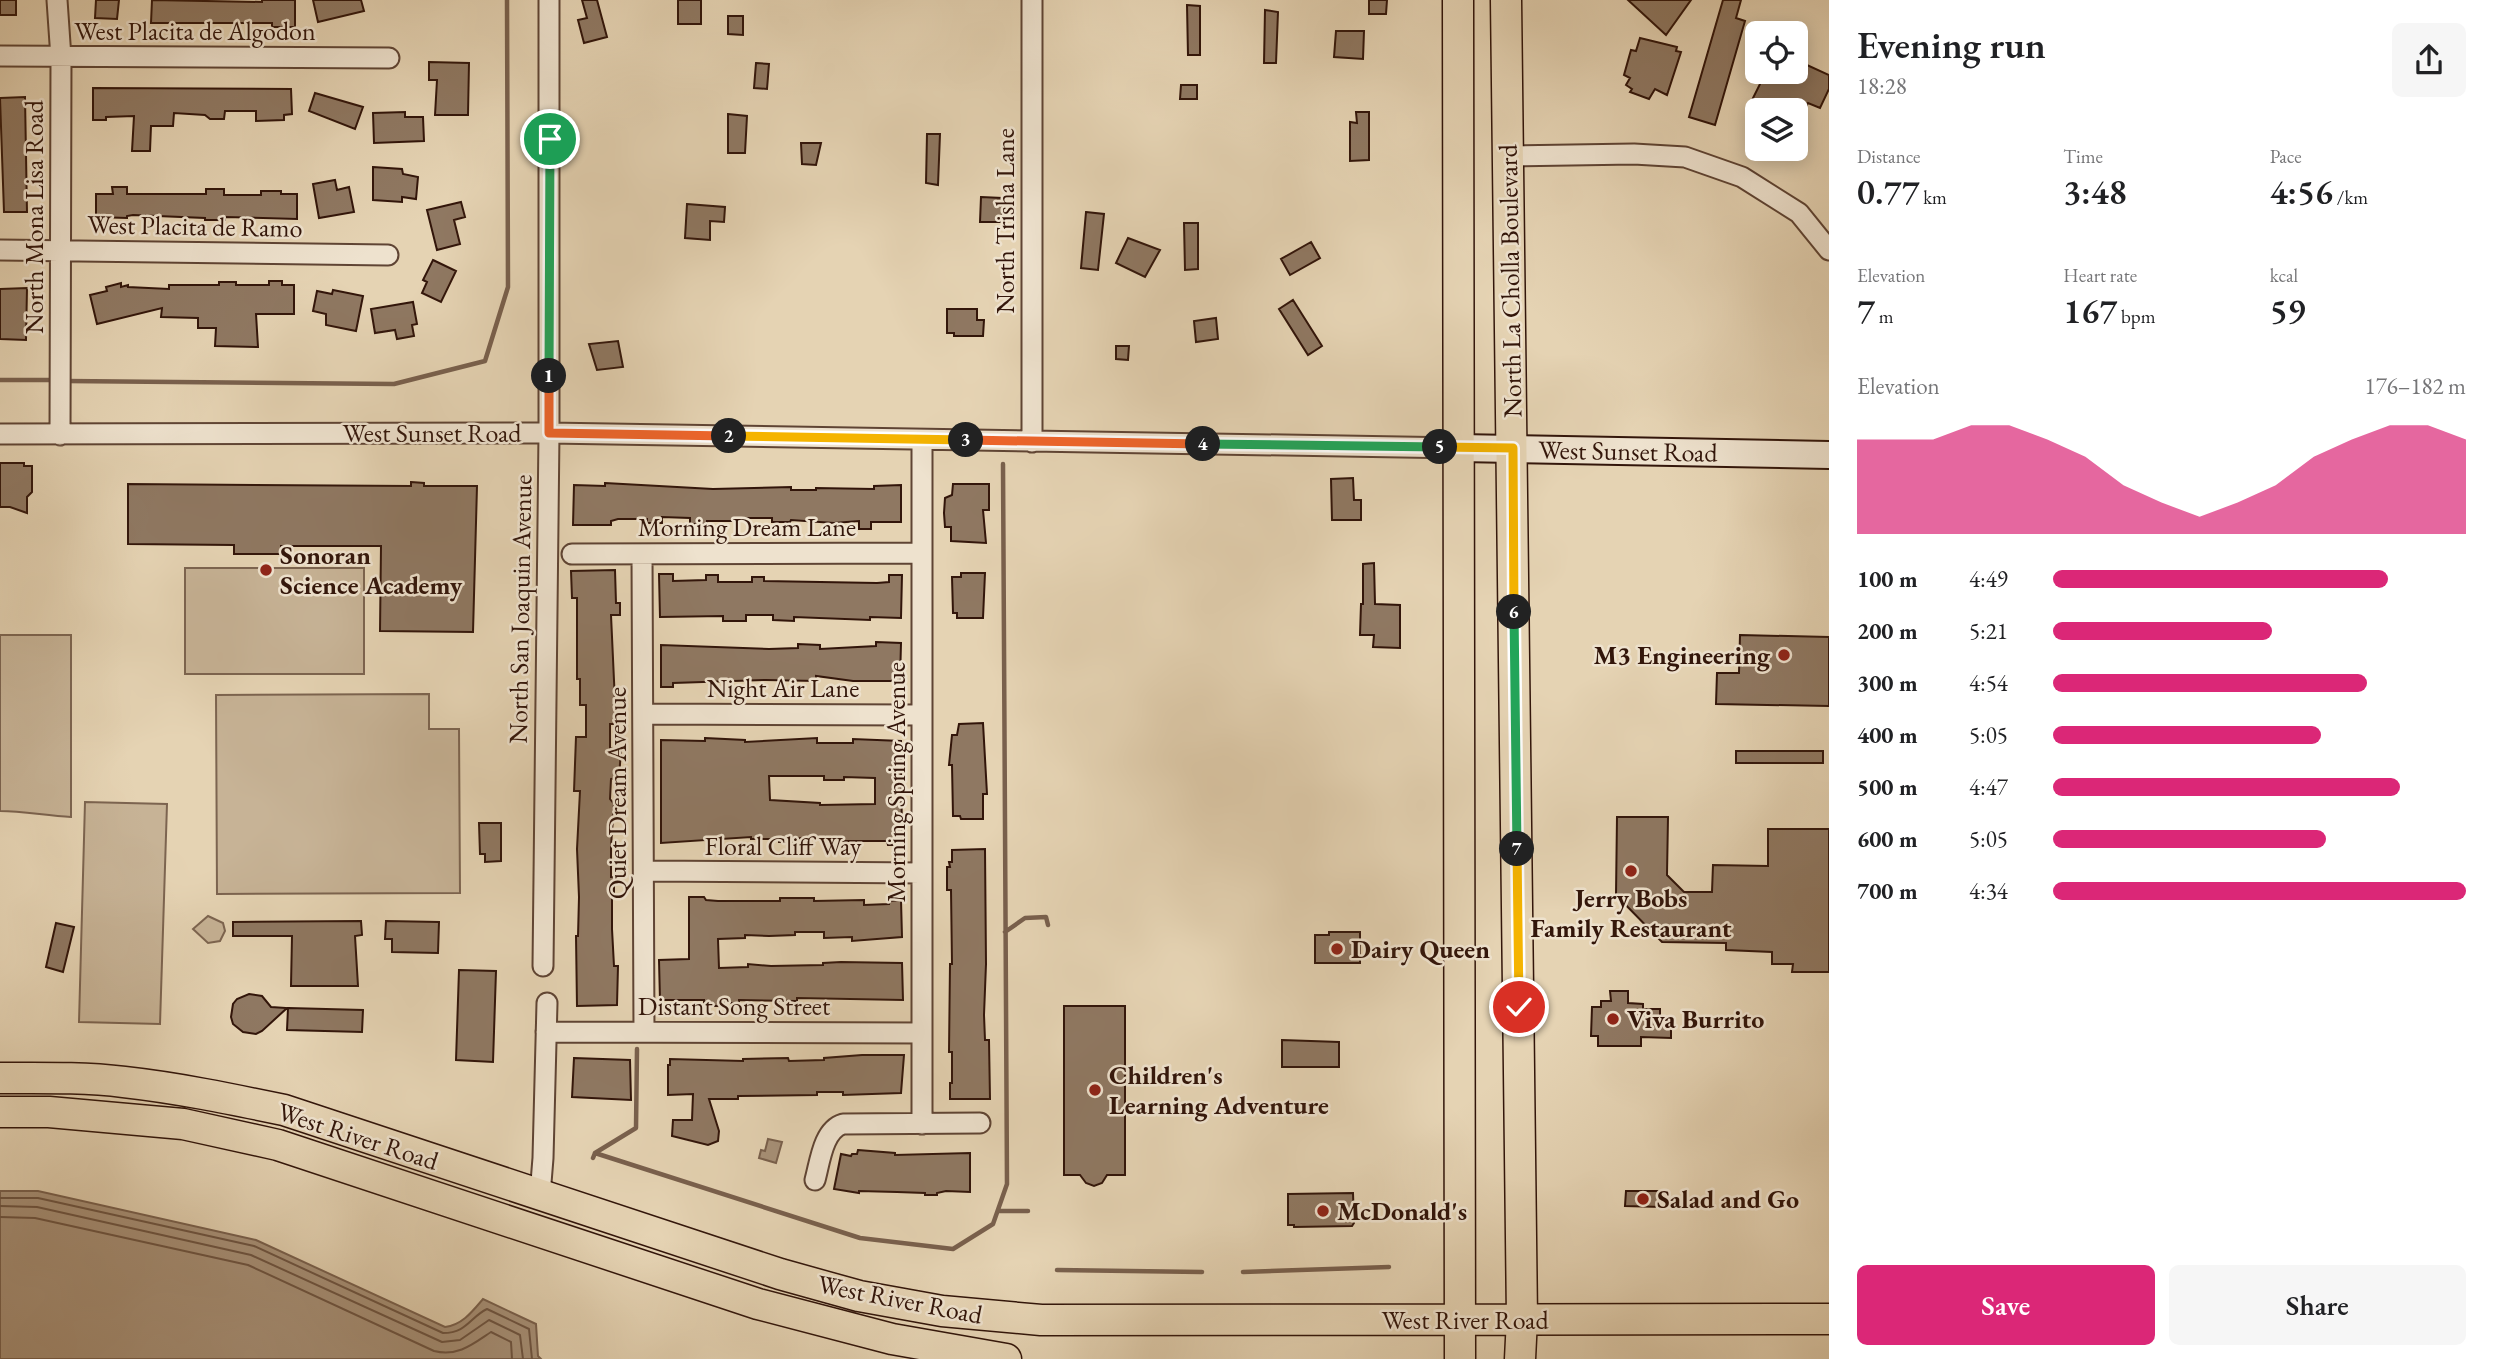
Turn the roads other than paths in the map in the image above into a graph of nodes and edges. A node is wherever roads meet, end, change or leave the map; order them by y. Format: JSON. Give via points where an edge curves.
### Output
{"nodes":[{"id":1,"x":57,"y":0,"type":"edge"},
{"id":2,"x":549,"y":0,"type":"edge"},
{"id":3,"x":1032,"y":0,"type":"edge"},
{"id":4,"x":1458,"y":0,"type":"edge"},
{"id":5,"x":1506,"y":0,"type":"edge"},
{"id":6,"x":0,"y":56,"type":"edge"},
{"id":7,"x":61,"y":58,"type":"junction"},
{"id":8,"x":389,"y":58,"type":"dead end"},
{"id":9,"x":1507,"y":156,"type":"junction"},
{"id":10,"x":0,"y":250,"type":"edge"},
{"id":11,"x":61,"y":250,"type":"junction"},
{"id":12,"x":1829,"y":250,"type":"edge"},
{"id":13,"x":388,"y":255,"type":"dead end"},
{"id":14,"x":549,"y":433,"type":"junction"},
{"id":15,"x":0,"y":434,"type":"edge"},
{"id":16,"x":60,"y":435,"type":"junction"},
{"id":17,"x":922,"y":440,"type":"junction"},
{"id":18,"x":1032,"y":442,"type":"junction"},
{"id":19,"x":1460,"y":447,"type":"junction"},
{"id":20,"x":1513,"y":448,"type":"junction"},
{"id":21,"x":1829,"y":455,"type":"edge"},
{"id":22,"x":922,"y":553,"type":"junction"},
{"id":23,"x":572,"y":554,"type":"dead end"},
{"id":24,"x":642,"y":554,"type":"junction"},
{"id":25,"x":643,"y":714,"type":"junction"},
{"id":26,"x":922,"y":715,"type":"junction"},
{"id":27,"x":644,"y":871,"type":"junction"},
{"id":28,"x":922,"y":873,"type":"junction"},
{"id":29,"x":543,"y":966,"type":"dead end"},
{"id":30,"x":547,"y":1003,"type":"dead end"},
{"id":31,"x":546,"y":1032,"type":"junction"},
{"id":32,"x":644,"y":1032,"type":"junction"},
{"id":33,"x":922,"y":1033,"type":"junction"},
{"id":34,"x":0,"y":1078,"type":"edge"},
{"id":35,"x":0,"y":1112,"type":"edge"},
{"id":36,"x":980,"y":1123,"type":"dead end"},
{"id":37,"x":922,"y":1124,"type":"junction"},
{"id":38,"x":815,"y":1180,"type":"dead end"},
{"id":39,"x":540,"y":1195,"type":"junction"},
{"id":40,"x":1459,"y":1319,"type":"junction"},
{"id":41,"x":1522,"y":1319,"type":"junction"},
{"id":42,"x":1829,"y":1320,"type":"edge"},
{"id":43,"x":1041,"y":1321,"type":"junction"},
{"id":44,"x":852,"y":1329,"type":"junction"},
{"id":45,"x":1006,"y":1359,"type":"edge"},
{"id":46,"x":1460,"y":1359,"type":"edge"},
{"id":47,"x":1520,"y":1359,"type":"edge"}],
"edges":[{"from":1,"to":7,"type":"street","name":"North Mona Lisa Road"},
{"from":2,"to":14,"type":"street","name":"North San Joaquin Avenue"},
{"from":3,"to":18,"type":"street","name":"North Trisha Lane"},
{"from":4,"to":19,"type":"main road","name":"North La Cholla Boulevard"},
{"from":5,"to":9,"type":"main road","name":"North La Cholla Boulevard"},
{"from":6,"to":7,"type":"street","name":"West Placita de Algodon"},
{"from":7,"to":8,"type":"street","name":"West Placita de Algodon"},
{"from":7,"to":11,"type":"street","name":"North Mona Lisa Road"},
{"from":9,"to":12,"type":"street","via":[[1685,157],[1742,177],[1799,213]]},
{"from":9,"to":20,"type":"main road","name":"North La Cholla Boulevard"},
{"from":10,"to":11,"type":"street","name":"West Placita de Ramo"},
{"from":11,"to":13,"type":"street","name":"West Placita de Ramo"},
{"from":11,"to":16,"type":"street","name":"North Mona Lisa Road"},
{"from":14,"to":16,"type":"street","name":"West Sunset Road"},
{"from":14,"to":17,"type":"street","name":"West Sunset Road"},
{"from":14,"to":29,"type":"street","name":"North San Joaquin Avenue"},
{"from":15,"to":16,"type":"street","name":"West Sunset Road"},
{"from":17,"to":18,"type":"street","name":"West Sunset Road"},
{"from":17,"to":22,"type":"street","name":"Morning Spring Avenue"},
{"from":18,"to":19,"type":"street","name":"West Sunset Road"},
{"from":19,"to":20,"type":"street","name":"West Sunset Road"},
{"from":19,"to":40,"type":"main road","name":"North La Cholla Boulevard"},
{"from":20,"to":21,"type":"street","name":"West Sunset Road"},
{"from":20,"to":41,"type":"main road","name":"North La Cholla Boulevard"},
{"from":22,"to":24,"type":"street","name":"Morning Dream Lane"},
{"from":22,"to":26,"type":"street","name":"Morning Spring Avenue"},
{"from":23,"to":24,"type":"street","name":"Morning Dream Lane"},
{"from":24,"to":25,"type":"street","name":"Quiet Dream Avenue"},
{"from":25,"to":26,"type":"street","name":"Night Air Lane"},
{"from":25,"to":27,"type":"street","name":"Quiet Dream Avenue"},
{"from":26,"to":28,"type":"street","name":"Morning Spring Avenue"},
{"from":27,"to":28,"type":"street","name":"Floral Cliff Way"},
{"from":27,"to":32,"type":"street","name":"Quiet Dream Avenue"},
{"from":28,"to":33,"type":"street","name":"Morning Spring Avenue"},
{"from":30,"to":31,"type":"street"},
{"from":31,"to":32,"type":"street","name":"Distant Song Street"},
{"from":31,"to":39,"type":"street"},
{"from":32,"to":33,"type":"street","name":"Distant Song Street"},
{"from":33,"to":37,"type":"street","name":"Morning Spring Avenue"},
{"from":34,"to":39,"type":"main road","name":"West River Road","via":[[122,1082],[284,1110]]},
{"from":35,"to":44,"type":"main road","name":"West River Road","via":[[183,1124],[278,1145],[758,1304]]},
{"from":36,"to":37,"type":"street"},
{"from":37,"to":38,"type":"street","via":[[836,1126],[828,1136]]},
{"from":39,"to":43,"type":"main road","name":"West River Road","via":[[859,1296],[942,1311]]},
{"from":40,"to":41,"type":"main road","name":"West River Road"},
{"from":40,"to":43,"type":"main road","name":"West River Road"},
{"from":40,"to":46,"type":"main road","name":"North La Cholla Boulevard"},
{"from":41,"to":42,"type":"main road","name":"West River Road"},
{"from":41,"to":47,"type":"main road","name":"North La Cholla Boulevard"},
{"from":43,"to":44,"type":"main road","via":[[1041,1335],[1021,1339],[878,1323]]},
{"from":44,"to":45,"type":"main road","name":"West River Road"}]}
